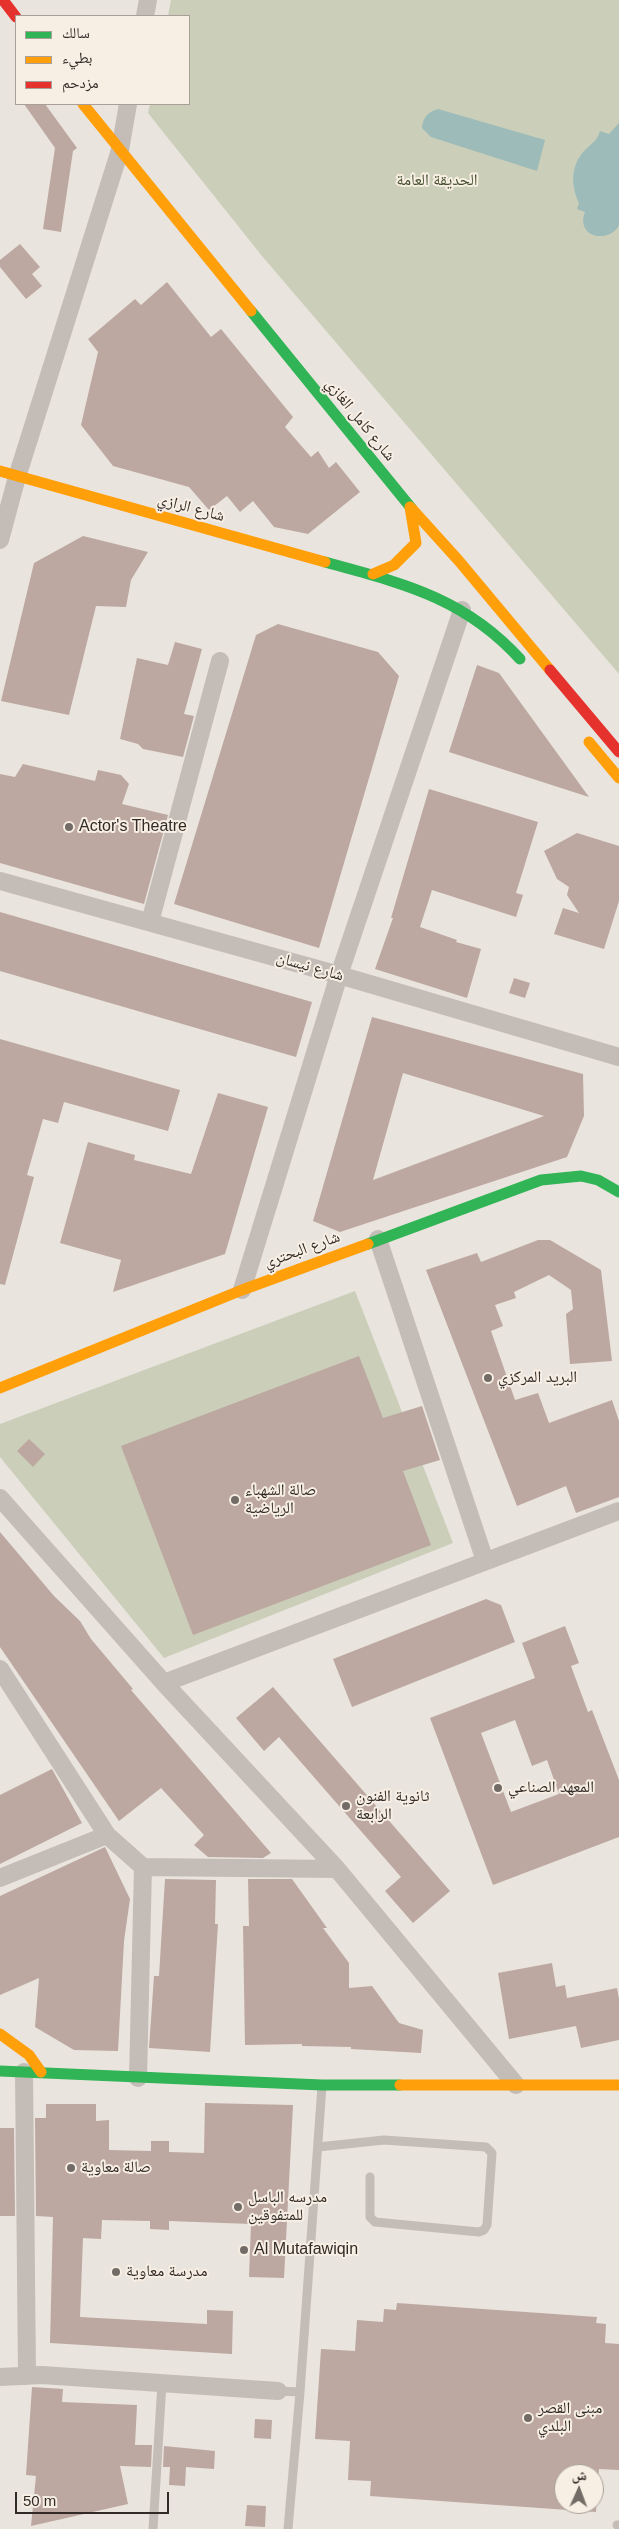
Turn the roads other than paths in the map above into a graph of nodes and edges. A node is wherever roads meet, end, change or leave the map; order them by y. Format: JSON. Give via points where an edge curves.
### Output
{"nodes":[{"id":1,"x":3,"y":0,"type":"edge"},
{"id":2,"x":148,"y":0,"type":"edge"},
{"id":3,"x":145,"y":15,"type":"edge"},
{"id":4,"x":15,"y":17,"type":"edge"},
{"id":5,"x":84,"y":105,"type":"edge"},
{"id":6,"x":128,"y":105,"type":"edge"},
{"id":7,"x":120,"y":150,"type":"junction"},
{"id":8,"x":0,"y":471,"type":"edge"},
{"id":9,"x":17,"y":477,"type":"junction"},
{"id":10,"x":410,"y":507,"type":"junction"},
{"id":11,"x":0,"y":540,"type":"edge"},
{"id":12,"x":373,"y":574,"type":"junction"},
{"id":13,"x":462,"y":610,"type":"junction"},
{"id":14,"x":220,"y":661,"type":"dead end"},
{"id":15,"x":528,"y":668,"type":"dead end"},
{"id":16,"x":582,"y":734,"type":"dead end"},
{"id":17,"x":619,"y":752,"type":"edge"},
{"id":18,"x":619,"y":778,"type":"edge"},
{"id":19,"x":0,"y":881,"type":"edge"},
{"id":20,"x":150,"y":922,"type":"junction"},
{"id":21,"x":340,"y":975,"type":"junction"},
{"id":22,"x":619,"y":1058,"type":"edge"},
{"id":23,"x":619,"y":1192,"type":"edge"},
{"id":24,"x":378,"y":1239,"type":"junction"},
{"id":25,"x":242,"y":1290,"type":"junction"},
{"id":26,"x":0,"y":1388,"type":"edge"},
{"id":27,"x":0,"y":1498,"type":"edge"},
{"id":28,"x":619,"y":1511,"type":"edge"},
{"id":29,"x":485,"y":1561,"type":"junction"},
{"id":30,"x":0,"y":1669,"type":"edge"},
{"id":31,"x":164,"y":1684,"type":"junction"},
{"id":32,"x":107,"y":1835,"type":"junction"},
{"id":33,"x":143,"y":1867,"type":"junction"},
{"id":34,"x":337,"y":1869,"type":"junction"},
{"id":35,"x":0,"y":1878,"type":"edge"},
{"id":36,"x":0,"y":2034,"type":"edge"},
{"id":37,"x":0,"y":2071,"type":"edge"},
{"id":38,"x":33,"y":2072,"type":"junction"},
{"id":39,"x":138,"y":2078,"type":"junction"},
{"id":40,"x":516,"y":2084,"type":"junction"},
{"id":41,"x":322,"y":2085,"type":"junction"},
{"id":42,"x":619,"y":2085,"type":"edge"},
{"id":43,"x":318,"y":2147,"type":"junction"},
{"id":44,"x":370,"y":2177,"type":"dead end"},
{"id":45,"x":27,"y":2376,"type":"junction"},
{"id":46,"x":0,"y":2377,"type":"edge"},
{"id":47,"x":162,"y":2383,"type":"junction"},
{"id":48,"x":278,"y":2391,"type":"joint"},
{"id":49,"x":300,"y":2392,"type":"junction"},
{"id":50,"x":153,"y":2529,"type":"edge"},
{"id":51,"x":288,"y":2529,"type":"edge"}],
"edges":[{"from":1,"to":4,"type":"main road"},
{"from":2,"to":3,"type":"street"},
{"from":5,"to":7,"type":"main road","name":"شارع كامل الغازي"},
{"from":6,"to":7,"type":"street"},
{"from":7,"to":9,"type":"street"},
{"from":7,"to":10,"type":"main road","name":"شارع كامل الغازي"},
{"from":8,"to":9,"type":"main road","name":"شارع الرازي"},
{"from":9,"to":11,"type":"street"},
{"from":9,"to":12,"type":"main road","name":"شارع الرازي"},
{"from":10,"to":12,"type":"main road","via":[[416,543],[394,565]]},
{"from":10,"to":17,"type":"main road","name":"شارع كامل الغازي"},
{"from":12,"to":13,"type":"main road","via":[[412,586]]},
{"from":13,"to":15,"type":"main road","via":[[503,639]]},
{"from":13,"to":21,"type":"street"},
{"from":14,"to":20,"type":"street"},
{"from":16,"to":18,"type":"main road"},
{"from":19,"to":20,"type":"street","name":"شارع نيسان"},
{"from":20,"to":21,"type":"street","name":"شارع نيسان"},
{"from":21,"to":22,"type":"street","name":"شارع نيسان"},
{"from":21,"to":25,"type":"street"},
{"from":23,"to":24,"type":"main road","name":"شارع البحتري","via":[[604,1182],[576,1174],[540,1180]]},
{"from":24,"to":25,"type":"main road","name":"شارع البحتري"},
{"from":24,"to":29,"type":"street"},
{"from":25,"to":26,"type":"main road","name":"شارع البحتري"},
{"from":27,"to":31,"type":"street"},
{"from":28,"to":29,"type":"street"},
{"from":29,"to":31,"type":"street"},
{"from":30,"to":32,"type":"street"},
{"from":31,"to":34,"type":"street"},
{"from":32,"to":33,"type":"street"},
{"from":32,"to":35,"type":"street"},
{"from":33,"to":34,"type":"street"},
{"from":33,"to":39,"type":"street"},
{"from":34,"to":40,"type":"street"},
{"from":36,"to":38,"type":"main road","via":[[36,2060]]},
{"from":37,"to":38,"type":"main road"},
{"from":38,"to":39,"type":"main road"},
{"from":38,"to":45,"type":"street"},
{"from":39,"to":41,"type":"main road"},
{"from":40,"to":41,"type":"main road"},
{"from":40,"to":42,"type":"main road"},
{"from":41,"to":43,"type":"lane"},
{"from":43,"to":44,"type":"lane","via":[[384,2140],[486,2148],[492,2153],[484,2230],[375,2222],[370,2217]]},
{"from":43,"to":49,"type":"lane"},
{"from":45,"to":46,"type":"street"},
{"from":45,"to":47,"type":"street"},
{"from":47,"to":48,"type":"street"},
{"from":47,"to":50,"type":"lane"},
{"from":48,"to":49,"type":"lane"},
{"from":49,"to":51,"type":"lane"}]}
